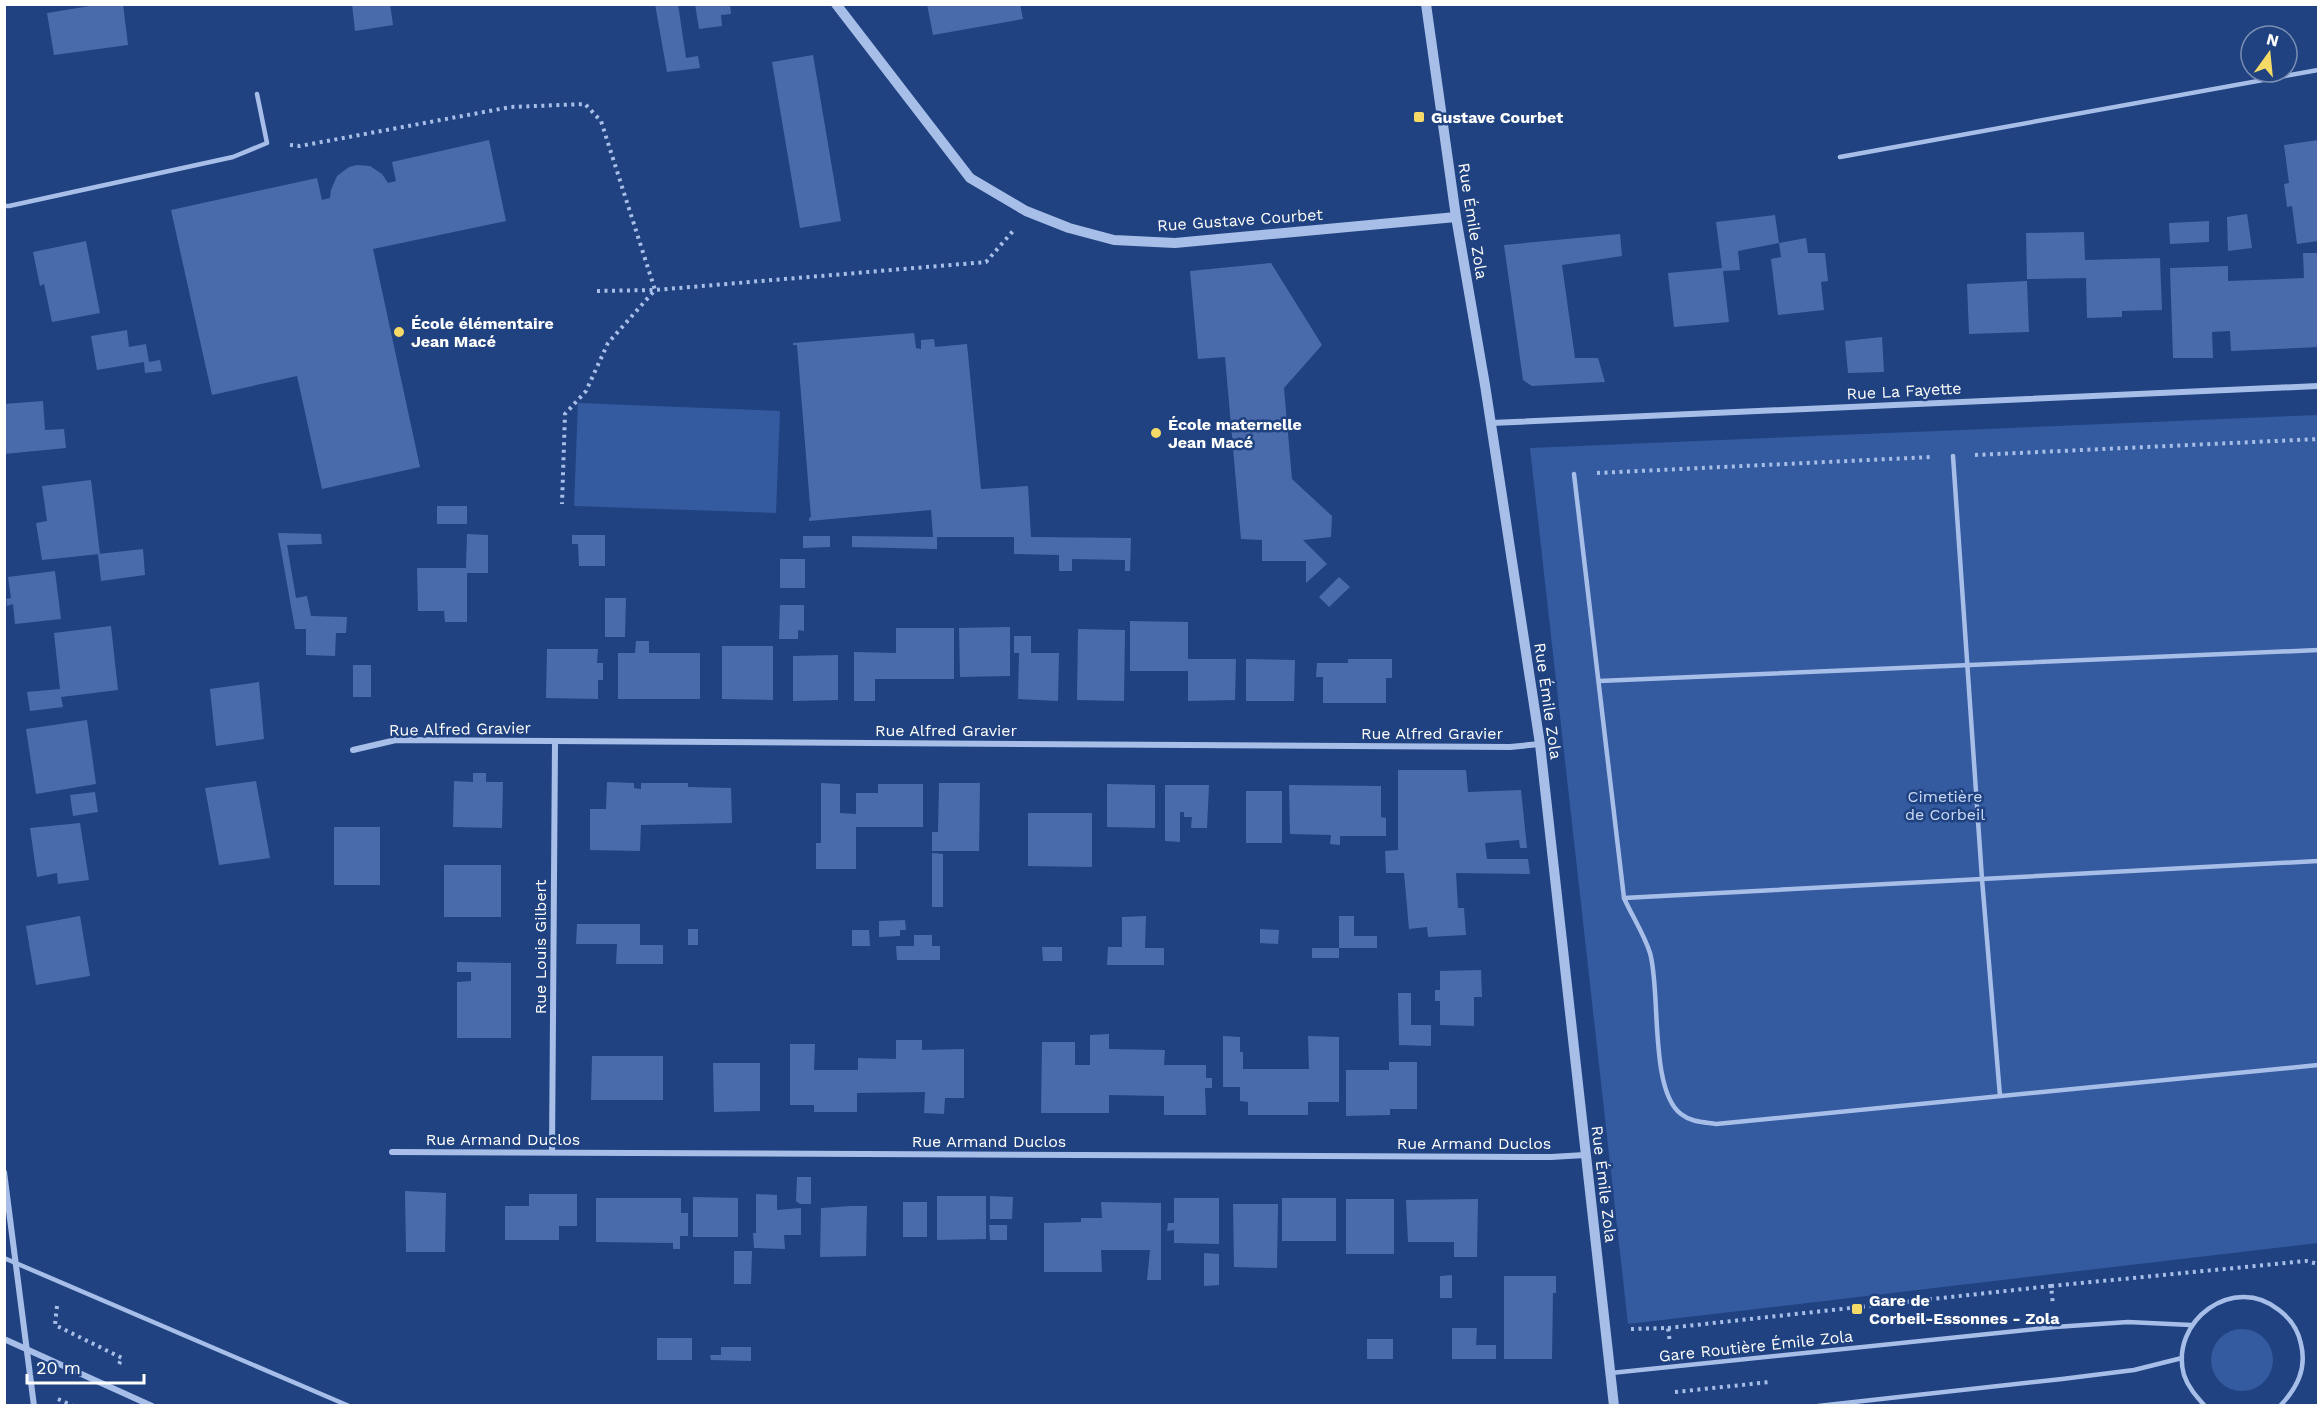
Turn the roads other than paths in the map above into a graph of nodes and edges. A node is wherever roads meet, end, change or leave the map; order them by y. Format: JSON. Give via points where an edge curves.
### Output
{"nodes":[{"id":1,"x":836,"y":4,"type":"edge"},
{"id":2,"x":1426,"y":4,"type":"edge"},
{"id":3,"x":2319,"y":70,"type":"edge"},
{"id":4,"x":257,"y":94,"type":"dead end"},
{"id":5,"x":1840,"y":157,"type":"dead end"},
{"id":6,"x":4,"y":206,"type":"edge"},
{"id":7,"x":1456,"y":217,"type":"junction"},
{"id":8,"x":2319,"y":386,"type":"edge"},
{"id":9,"x":1491,"y":423,"type":"junction"},
{"id":10,"x":1953,"y":456,"type":"dead end"},
{"id":11,"x":1574,"y":474,"type":"dead end"},
{"id":12,"x":2319,"y":650,"type":"edge"},
{"id":13,"x":1967,"y":665,"type":"junction"},
{"id":14,"x":1599,"y":681,"type":"junction"},
{"id":15,"x":555,"y":742,"type":"junction"},
{"id":16,"x":1540,"y":744,"type":"junction"},
{"id":17,"x":353,"y":750,"type":"dead end"},
{"id":18,"x":2319,"y":861,"type":"edge"},
{"id":19,"x":1982,"y":879,"type":"junction"},
{"id":20,"x":1624,"y":898,"type":"junction"},
{"id":21,"x":2319,"y":1065,"type":"edge"},
{"id":22,"x":2000,"y":1096,"type":"junction"},
{"id":23,"x":392,"y":1152,"type":"dead end"},
{"id":24,"x":552,"y":1152,"type":"junction"},
{"id":25,"x":1585,"y":1155,"type":"junction"},
{"id":26,"x":4,"y":1172,"type":"edge"},
{"id":27,"x":4,"y":1258,"type":"edge"},
{"id":28,"x":16,"y":1263,"type":"junction"},
{"id":29,"x":2191,"y":1325,"type":"junction"},
{"id":30,"x":4,"y":1339,"type":"edge"},
{"id":31,"x":28,"y":1349,"type":"junction"},
{"id":32,"x":2182,"y":1358,"type":"junction"},
{"id":33,"x":1611,"y":1373,"type":"junction"},
{"id":34,"x":34,"y":1406,"type":"edge"},
{"id":35,"x":152,"y":1406,"type":"edge"},
{"id":36,"x":349,"y":1406,"type":"edge"},
{"id":37,"x":1614,"y":1406,"type":"edge"},
{"id":38,"x":1818,"y":1406,"type":"edge"},
{"id":39,"x":2205,"y":1406,"type":"edge"},
{"id":40,"x":2280,"y":1406,"type":"edge"}],
"edges":[{"from":1,"to":7,"type":"street","name":"Rue Gustave Courbet","via":[[970,178],[1026,211],[1069,228],[1114,240],[1175,243]]},
{"from":2,"to":7,"type":"street","name":"Rue Émile Zola"},
{"from":3,"to":5,"type":"lane"},
{"from":4,"to":6,"type":"lane","via":[[267,143],[233,157]]},
{"from":7,"to":9,"type":"street","name":"Rue Émile Zola"},
{"from":8,"to":9,"type":"street","name":"Rue La Fayette"},
{"from":9,"to":16,"type":"street","name":"Rue Émile Zola"},
{"from":10,"to":13,"type":"lane"},
{"from":11,"to":14,"type":"lane"},
{"from":12,"to":13,"type":"lane"},
{"from":13,"to":14,"type":"lane"},
{"from":13,"to":19,"type":"lane"},
{"from":14,"to":20,"type":"lane"},
{"from":15,"to":16,"type":"street","name":"Rue Alfred Gravier","via":[[1498,747]]},
{"from":15,"to":17,"type":"street","name":"Rue Alfred Gravier","via":[[396,740]]},
{"from":15,"to":24,"type":"street","name":"Rue Louis Gilbert"},
{"from":16,"to":25,"type":"street","name":"Rue Émile Zola"},
{"from":18,"to":19,"type":"lane"},
{"from":19,"to":20,"type":"lane"},
{"from":19,"to":22,"type":"lane"},
{"from":20,"to":22,"type":"lane","via":[[1650,953],[1661,1071],[1668,1095],[1678,1113],[1693,1121],[1716,1124]]},
{"from":21,"to":22,"type":"lane"},
{"from":23,"to":24,"type":"street","name":"Rue Armand Duclos"},
{"from":24,"to":25,"type":"street","name":"Rue Armand Duclos"},
{"from":25,"to":33,"type":"street","name":"Rue Émile Zola"},
{"from":26,"to":28,"type":"street"},
{"from":27,"to":28,"type":"lane"},
{"from":28,"to":31,"type":"street"},
{"from":28,"to":36,"type":"lane"},
{"from":29,"to":32,"type":"lane"},
{"from":29,"to":33,"type":"lane","name":"Gare Routière Émile Zola","via":[[2128,1322],[2055,1327]]},
{"from":29,"to":40,"type":"lane","via":[[2220,1301],[2238,1297],[2266,1302],[2289,1318],[2304,1355],[2301,1376]]},
{"from":30,"to":31,"type":"street"},
{"from":31,"to":34,"type":"street"},
{"from":31,"to":35,"type":"street"},
{"from":32,"to":38,"type":"lane","via":[[2113,1373]]},
{"from":32,"to":39,"type":"lane","via":[[2184,1376]]},
{"from":33,"to":37,"type":"street","name":"Rue Émile Zola"}]}
